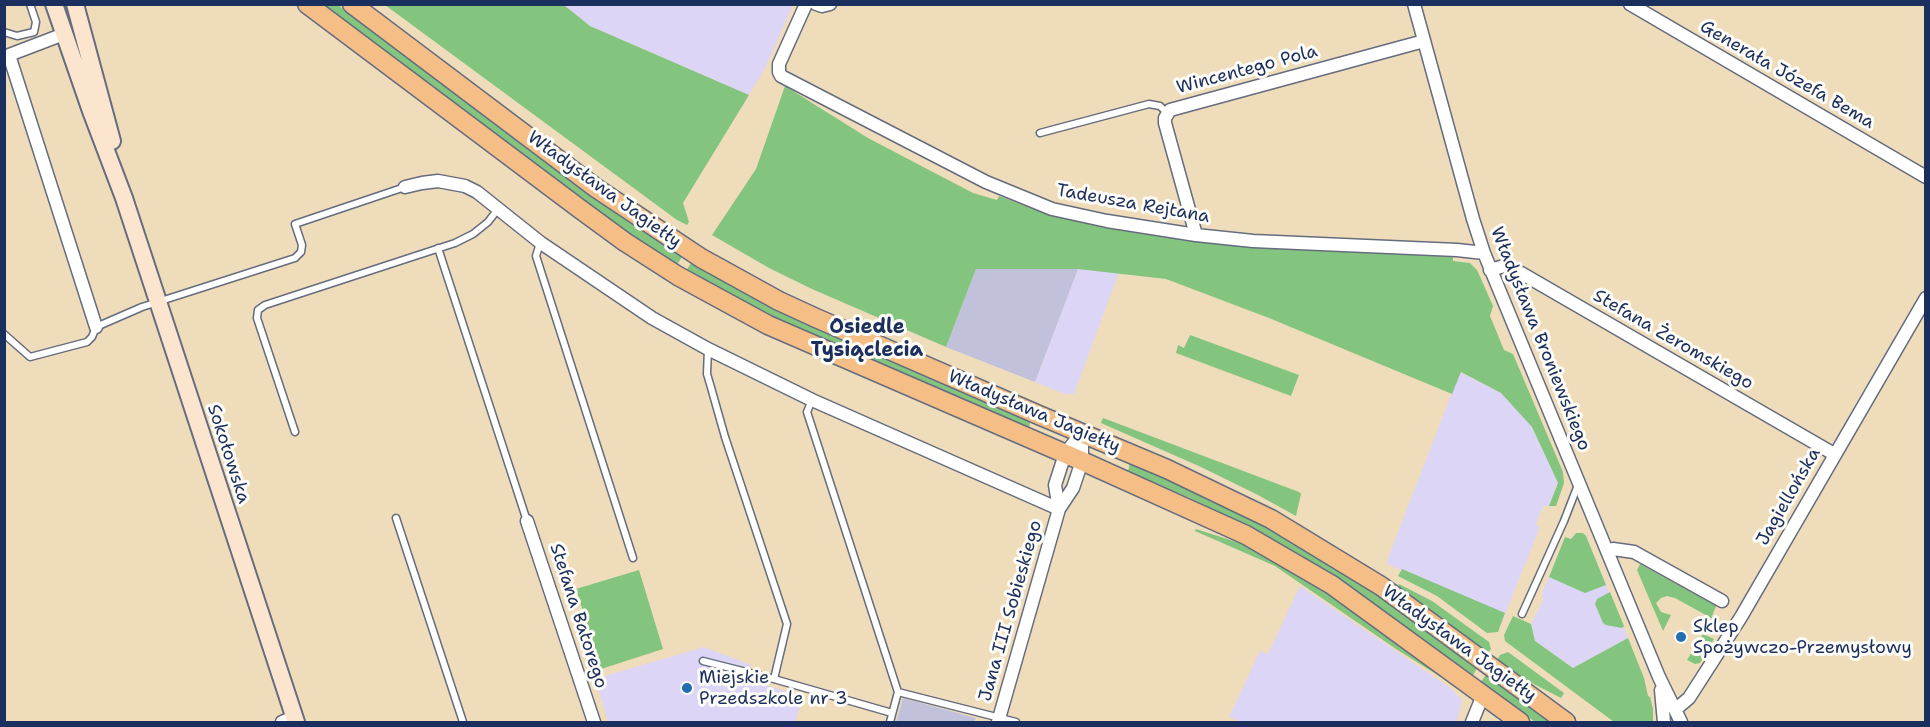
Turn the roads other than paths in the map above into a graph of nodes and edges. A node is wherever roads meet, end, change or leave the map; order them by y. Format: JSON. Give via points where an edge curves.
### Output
{"nodes":[{"id":1,"x":30,"y":4,"type":"edge"},
{"id":2,"x":54,"y":4,"type":"edge"},
{"id":3,"x":75,"y":4,"type":"edge"},
{"id":4,"x":307,"y":4,"type":"edge"},
{"id":5,"x":352,"y":4,"type":"edge"},
{"id":6,"x":806,"y":4,"type":"edge"},
{"id":7,"x":816,"y":4,"type":"edge"},
{"id":8,"x":830,"y":4,"type":"edge"},
{"id":9,"x":1414,"y":4,"type":"edge"},
{"id":10,"x":1630,"y":4,"type":"edge"},
{"id":11,"x":4,"y":32,"type":"edge"},
{"id":12,"x":27,"y":33,"type":"junction"},
{"id":13,"x":64,"y":34,"type":"junction"},
{"id":14,"x":1424,"y":41,"type":"junction"},
{"id":15,"x":32,"y":46,"type":"junction"},
{"id":16,"x":7,"y":56,"type":"edge"},
{"id":17,"x":1167,"y":113,"type":"junction"},
{"id":18,"x":1040,"y":133,"type":"dead end"},
{"id":19,"x":1926,"y":177,"type":"edge"},
{"id":20,"x":405,"y":187,"type":"joint"},
{"id":21,"x":124,"y":198,"type":"junction"},
{"id":22,"x":498,"y":209,"type":"junction"},
{"id":23,"x":1196,"y":235,"type":"junction"},
{"id":24,"x":541,"y":243,"type":"junction"},
{"id":25,"x":438,"y":249,"type":"junction"},
{"id":26,"x":1484,"y":253,"type":"junction"},
{"id":27,"x":1490,"y":270,"type":"junction"},
{"id":28,"x":1926,"y":298,"type":"edge"},
{"id":29,"x":158,"y":303,"type":"junction"},
{"id":30,"x":96,"y":327,"type":"junction"},
{"id":31,"x":4,"y":334,"type":"edge"},
{"id":32,"x":708,"y":349,"type":"junction"},
{"id":33,"x":812,"y":400,"type":"junction"},
{"id":34,"x":295,"y":432,"type":"dead end"},
{"id":35,"x":1082,"y":432,"type":"junction"},
{"id":36,"x":1065,"y":454,"type":"junction"},
{"id":37,"x":1834,"y":454,"type":"junction"},
{"id":38,"x":1082,"y":461,"type":"junction"},
{"id":39,"x":1579,"y":482,"type":"junction"},
{"id":40,"x":1059,"y":509,"type":"junction"},
{"id":41,"x":396,"y":518,"type":"dead end"},
{"id":42,"x":527,"y":521,"type":"joint"},
{"id":43,"x":1607,"y":551,"type":"junction"},
{"id":44,"x":633,"y":558,"type":"dead end"},
{"id":45,"x":1722,"y":601,"type":"dead end"},
{"id":46,"x":1522,"y":614,"type":"dead end"},
{"id":47,"x":703,"y":661,"type":"dead end"},
{"id":48,"x":1659,"y":677,"type":"junction"},
{"id":49,"x":774,"y":679,"type":"junction"},
{"id":50,"x":898,"y":692,"type":"junction"},
{"id":51,"x":1483,"y":695,"type":"junction"},
{"id":52,"x":892,"y":713,"type":"junction"},
{"id":53,"x":1679,"y":719,"type":"edge"},
{"id":54,"x":291,"y":721,"type":"edge"},
{"id":55,"x":999,"y":721,"type":"edge"},
{"id":56,"x":463,"y":723,"type":"edge"},
{"id":57,"x":594,"y":723,"type":"edge"},
{"id":58,"x":890,"y":723,"type":"edge"},
{"id":59,"x":1016,"y":723,"type":"edge"},
{"id":60,"x":1472,"y":723,"type":"edge"},
{"id":61,"x":1520,"y":723,"type":"edge"},
{"id":62,"x":1566,"y":723,"type":"edge"},
{"id":63,"x":1664,"y":723,"type":"edge"}],
"edges":[{"from":1,"to":12,"type":"lane","via":[[36,22],[33,32]]},
{"from":2,"to":13,"type":"street","name":"Sokołowska"},
{"from":3,"to":21,"type":"street","name":"Sokołowska"},
{"from":4,"to":36,"type":"main road","name":"Władysława Jagiełły","via":[[616,236],[678,276],[768,325]]},
{"from":5,"to":35,"type":"main road","name":"Władysława Jagiełły","via":[[596,188],[701,258],[807,314]]},
{"from":6,"to":23,"type":"street","name":"Tadeusza Rejtana","via":[[779,64],[781,76],[789,82],[997,187],[1052,209]]},
{"from":7,"to":8,"type":"street"},
{"from":9,"to":14,"type":"street","name":"Władysława Broniewskiego"},
{"from":10,"to":19,"type":"street","name":"Generała Józefa Bema"},
{"from":11,"to":12,"type":"lane","via":[[17,36]]},
{"from":12,"to":15,"type":"lane"},
{"from":13,"to":15,"type":"street"},
{"from":13,"to":21,"type":"street","name":"Sokołowska"},
{"from":14,"to":17,"type":"street","name":"Wincentego Pola"},
{"from":14,"to":26,"type":"street","name":"Władysława Broniewskiego"},
{"from":15,"to":16,"type":"street"},
{"from":16,"to":30,"type":"street"},
{"from":17,"to":18,"type":"lane","via":[[1160,106],[1149,104]]},
{"from":17,"to":23,"type":"street","name":"Wincentego Pola","via":[[1165,123]]},
{"from":20,"to":22,"type":"street","via":[[438,181],[465,186]]},
{"from":20,"to":29,"type":"lane","via":[[295,224],[302,245],[295,258]]},
{"from":21,"to":29,"type":"street","name":"Sokołowska"},
{"from":22,"to":24,"type":"street"},
{"from":22,"to":25,"type":"lane","via":[[473,234]]},
{"from":23,"to":26,"type":"street","name":"Tadeusza Rejtana"},
{"from":24,"to":32,"type":"street","via":[[652,318]]},
{"from":24,"to":44,"type":"lane","via":[[536,256]]},
{"from":25,"to":34,"type":"lane","via":[[258,310],[257,318]]},
{"from":25,"to":42,"type":"lane"},
{"from":26,"to":27,"type":"street","name":"Władysława Broniewskiego"},
{"from":27,"to":37,"type":"street","name":"Stefana Żeromskiego","via":[[1504,266],[1521,273]]},
{"from":27,"to":39,"type":"street","name":"Władysława Broniewskiego"},
{"from":28,"to":37,"type":"street","name":"Jagiellońska"},
{"from":29,"to":30,"type":"lane"},
{"from":29,"to":54,"type":"street","name":"Sokołowska"},
{"from":30,"to":31,"type":"lane","via":[[87,342],[30,357]]},
{"from":32,"to":33,"type":"street"},
{"from":32,"to":49,"type":"lane","via":[[710,384],[725,437],[786,624]]},
{"from":33,"to":40,"type":"street"},
{"from":33,"to":50,"type":"lane","via":[[807,412]]},
{"from":35,"to":36,"type":"street","name":"Jana III Sobieskiego"},
{"from":35,"to":38,"type":"street","name":"Jana III Sobieskiego"},
{"from":35,"to":62,"type":"main road","name":"Władysława Jagiełły","via":[[1206,487],[1302,536],[1381,585]]},
{"from":36,"to":38,"type":"main road","name":"Władysława Jagiełły"},
{"from":36,"to":40,"type":"street","name":"Jana III Sobieskiego","via":[[1055,485]]},
{"from":37,"to":53,"type":"street","name":"Jagiellońska"},
{"from":38,"to":40,"type":"street","name":"Jana III Sobieskiego","via":[[1073,488]]},
{"from":38,"to":51,"type":"main road","name":"Władysława Jagiełły","via":[[1288,558],[1332,585]]},
{"from":39,"to":43,"type":"street","name":"Władysława Broniewskiego"},
{"from":39,"to":46,"type":"lane"},
{"from":40,"to":55,"type":"street","name":"Jana III Sobieskiego"},
{"from":41,"to":56,"type":"lane"},
{"from":42,"to":57,"type":"street","name":"Stefana Batorego"},
{"from":43,"to":45,"type":"street","via":[[1634,552]]},
{"from":43,"to":48,"type":"street","name":"Władysława Broniewskiego"},
{"from":47,"to":49,"type":"lane"},
{"from":48,"to":53,"type":"street","name":"Władysława Broniewskiego"},
{"from":48,"to":63,"type":"street","name":"Władysława Broniewskiego"},
{"from":49,"to":52,"type":"lane"},
{"from":50,"to":52,"type":"lane"},
{"from":50,"to":55,"type":"lane"},
{"from":51,"to":60,"type":"street"},
{"from":51,"to":61,"type":"main road","name":"Władysława Jagiełły"},
{"from":52,"to":58,"type":"lane"},
{"from":55,"to":59,"type":"lane"}]}
